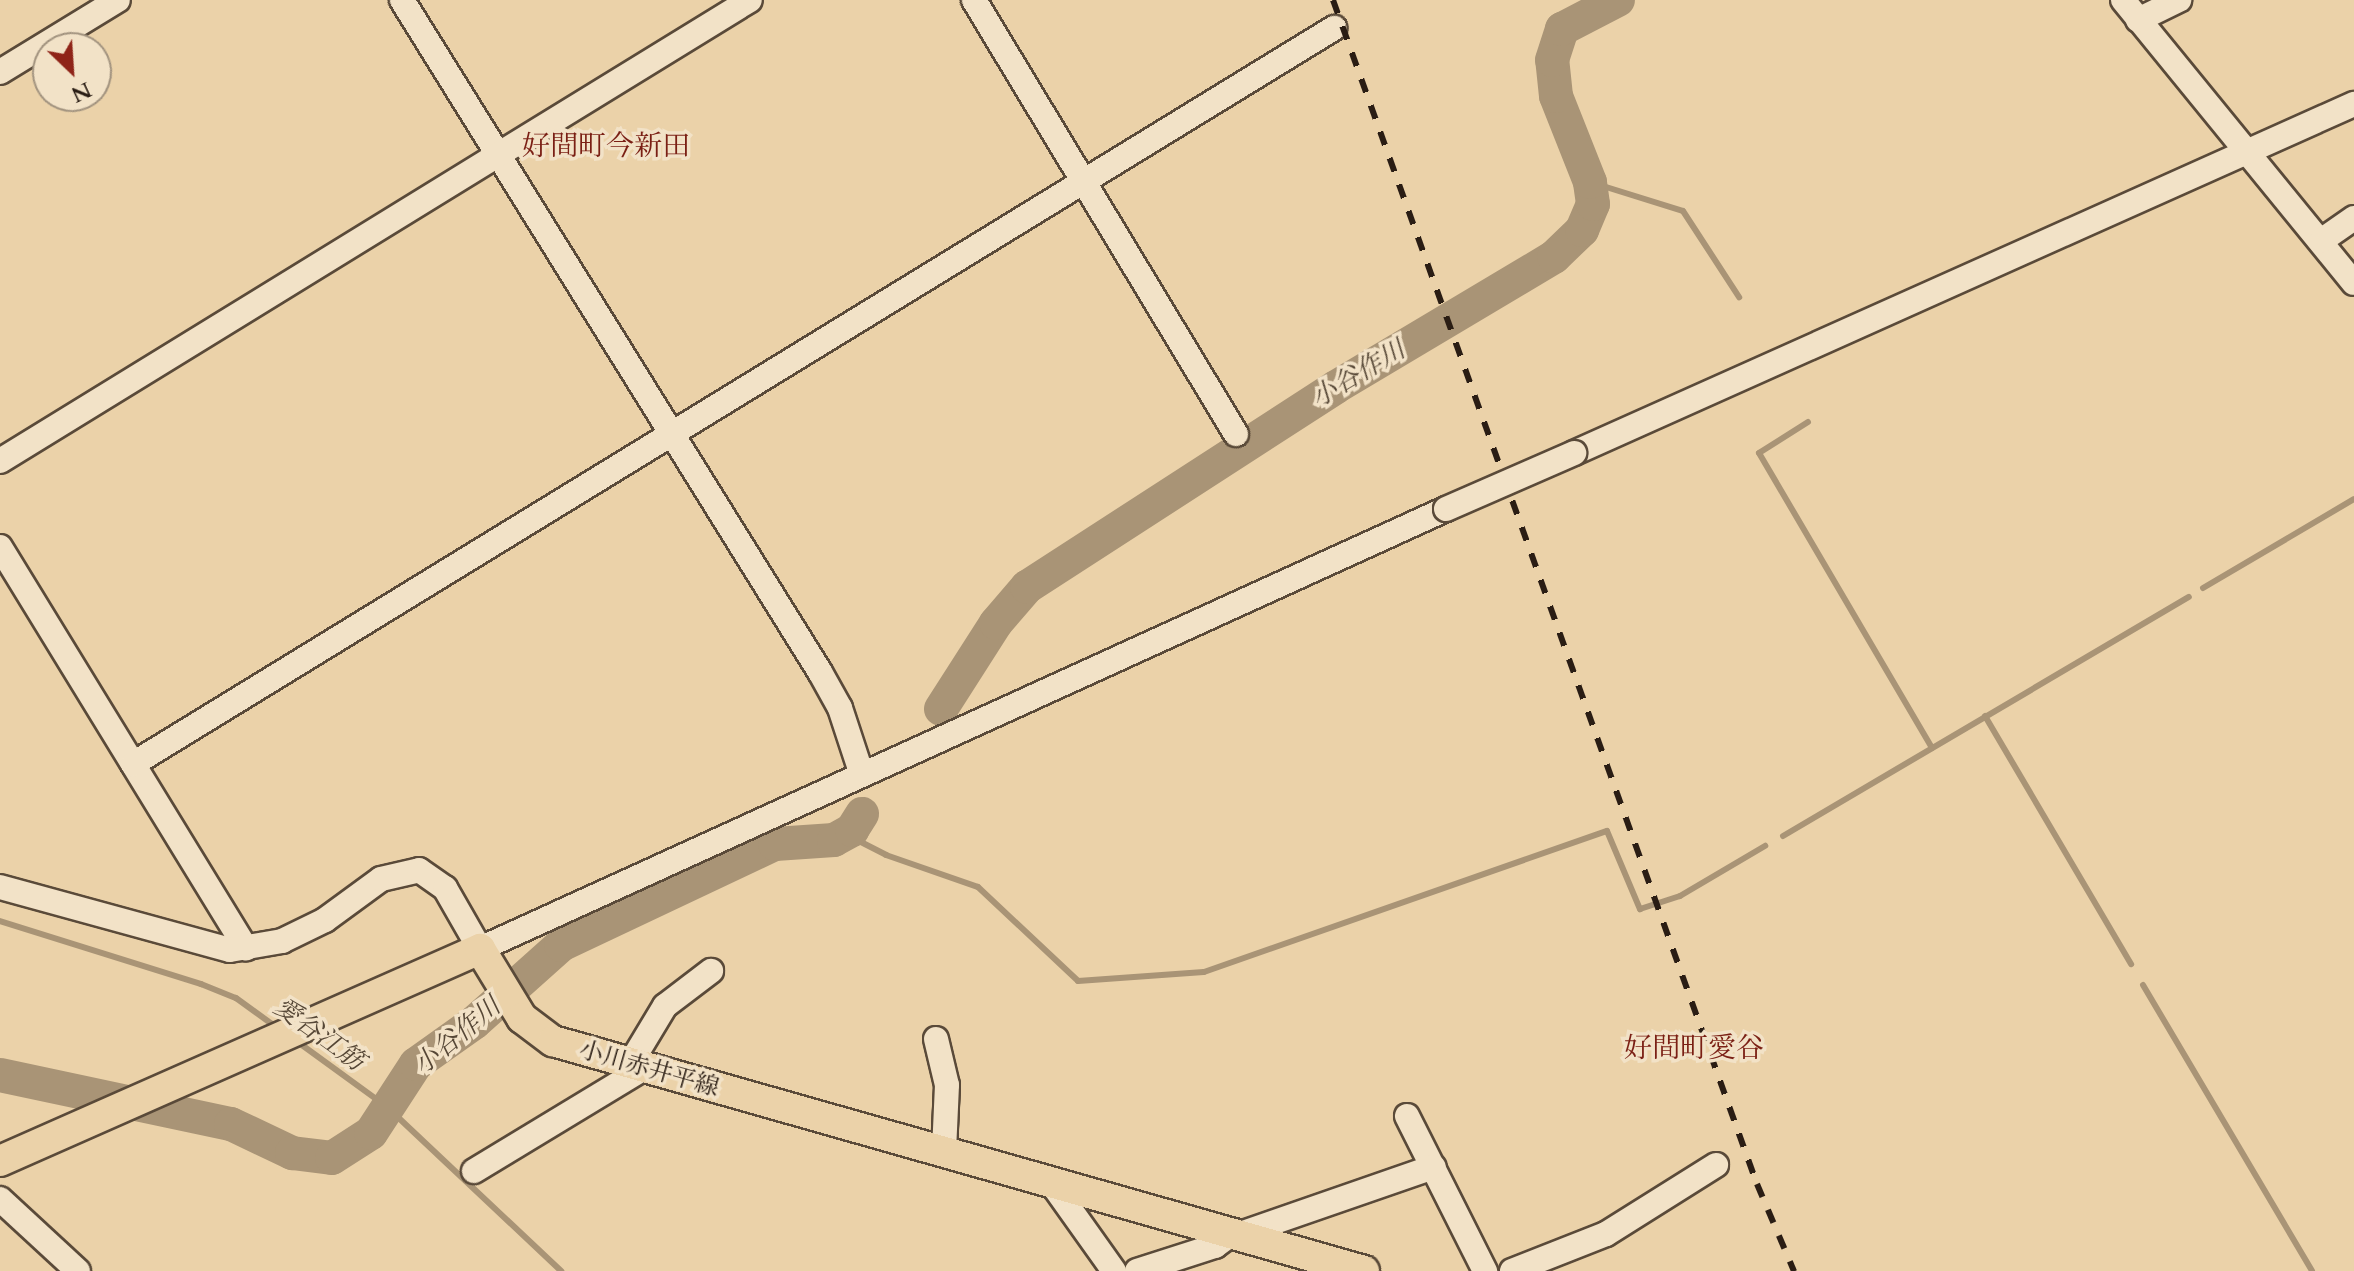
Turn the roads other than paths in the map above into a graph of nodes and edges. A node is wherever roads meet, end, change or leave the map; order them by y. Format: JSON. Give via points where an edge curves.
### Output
{"nodes":[{"id":1,"x":118,"y":0,"type":"edge"},
{"id":2,"x":402,"y":0,"type":"edge"},
{"id":3,"x":750,"y":0,"type":"edge"},
{"id":4,"x":974,"y":0,"type":"edge"},
{"id":5,"x":2123,"y":0,"type":"edge"},
{"id":6,"x":2179,"y":0,"type":"edge"},
{"id":7,"x":2138,"y":20,"type":"junction"},
{"id":8,"x":1334,"y":28,"type":"dead end"},
{"id":9,"x":0,"y":72,"type":"edge"},
{"id":10,"x":2353,"y":105,"type":"edge"},
{"id":11,"x":2248,"y":152,"type":"junction"},
{"id":12,"x":497,"y":155,"type":"junction"},
{"id":13,"x":1083,"y":183,"type":"junction"},
{"id":14,"x":2354,"y":218,"type":"edge"},
{"id":15,"x":2321,"y":241,"type":"junction"},
{"id":16,"x":2354,"y":283,"type":"edge"},
{"id":17,"x":674,"y":431,"type":"junction"},
{"id":18,"x":1236,"y":434,"type":"dead end"},
{"id":19,"x":0,"y":461,"type":"edge"},
{"id":20,"x":0,"y":547,"type":"edge"},
{"id":21,"x":133,"y":764,"type":"junction"},
{"id":22,"x":861,"y":772,"type":"junction"},
{"id":23,"x":0,"y":887,"type":"edge"},
{"id":24,"x":246,"y":949,"type":"junction"},
{"id":25,"x":480,"y":949,"type":"junction"},
{"id":26,"x":711,"y":971,"type":"dead end"},
{"id":27,"x":936,"y":1039,"type":"dead end"},
{"id":28,"x":637,"y":1066,"type":"junction"},
{"id":29,"x":1407,"y":1116,"type":"dead end"},
{"id":30,"x":944,"y":1151,"type":"junction"},
{"id":31,"x":5,"y":1158,"type":"edge"},
{"id":32,"x":1716,"y":1165,"type":"dead end"},
{"id":33,"x":1434,"y":1167,"type":"junction"},
{"id":34,"x":474,"y":1171,"type":"dead end"},
{"id":35,"x":1050,"y":1181,"type":"junction"},
{"id":36,"x":0,"y":1199,"type":"edge"},
{"id":37,"x":1237,"y":1233,"type":"junction"},
{"id":38,"x":78,"y":1271,"type":"edge"},
{"id":39,"x":1114,"y":1271,"type":"edge"},
{"id":40,"x":1137,"y":1271,"type":"edge"},
{"id":41,"x":1364,"y":1271,"type":"edge"},
{"id":42,"x":1485,"y":1271,"type":"edge"},
{"id":43,"x":1512,"y":1271,"type":"edge"}],
"edges":[{"from":1,"to":9,"type":"street"},
{"from":2,"to":12,"type":"street"},
{"from":3,"to":12,"type":"street"},
{"from":4,"to":13,"type":"street"},
{"from":5,"to":7,"type":"street"},
{"from":6,"to":7,"type":"street"},
{"from":7,"to":11,"type":"street"},
{"from":8,"to":13,"type":"street"},
{"from":10,"to":11,"type":"street"},
{"from":11,"to":15,"type":"street"},
{"from":11,"to":22,"type":"street","bridge":true},
{"from":12,"to":17,"type":"street"},
{"from":12,"to":19,"type":"street"},
{"from":13,"to":17,"type":"street"},
{"from":13,"to":18,"type":"street"},
{"from":14,"to":15,"type":"street"},
{"from":15,"to":16,"type":"street"},
{"from":17,"to":21,"type":"street"},
{"from":17,"to":22,"type":"street","via":[[840,708]]},
{"from":20,"to":21,"type":"street"},
{"from":21,"to":24,"type":"street"},
{"from":22,"to":25,"type":"street"},
{"from":23,"to":24,"type":"street","via":[[215,947]]},
{"from":24,"to":25,"type":"street","via":[[307,929],[381,879],[419,870],[445,888]]},
{"from":25,"to":28,"type":"main road","name":"小川赤井平線","via":[[506,996],[553,1041]]},
{"from":25,"to":31,"type":"main road"},
{"from":26,"to":28,"type":"street","via":[[665,1006]]},
{"from":27,"to":30,"type":"street","via":[[947,1085]]},
{"from":28,"to":30,"type":"main road","name":"小川赤井平線"},
{"from":28,"to":34,"type":"street"},
{"from":29,"to":33,"type":"street"},
{"from":30,"to":35,"type":"main road","name":"小川赤井平線"},
{"from":32,"to":43,"type":"street","via":[[1606,1234]]},
{"from":33,"to":37,"type":"street"},
{"from":33,"to":42,"type":"street"},
{"from":35,"to":37,"type":"main road","name":"小川赤井平線"},
{"from":35,"to":39,"type":"street"},
{"from":36,"to":38,"type":"street"},
{"from":37,"to":40,"type":"street","via":[[1215,1246]]},
{"from":37,"to":41,"type":"main road","name":"小川赤井平線"}]}
